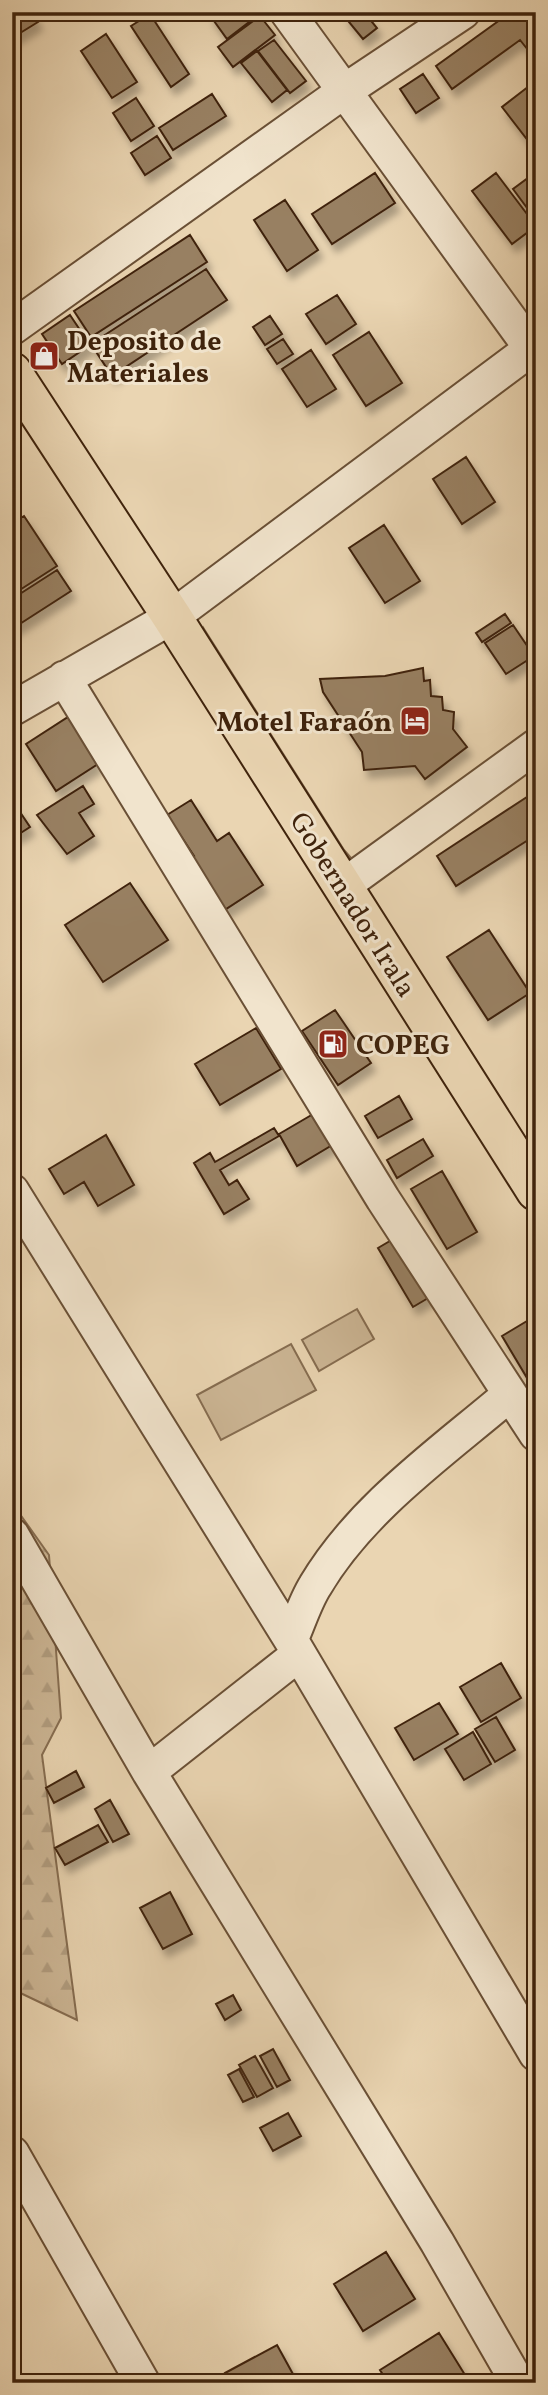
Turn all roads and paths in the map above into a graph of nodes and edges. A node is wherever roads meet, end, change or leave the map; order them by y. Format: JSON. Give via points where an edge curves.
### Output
{"nodes":[{"id":1,"x":287,"y":12,"type":"edge"},
{"id":2,"x":463,"y":12,"type":"edge"},
{"id":3,"x":343,"y":92,"type":"junction"},
{"id":4,"x":12,"y":328,"type":"edge"},
{"id":5,"x":533,"y":352,"type":"edge"},
{"id":6,"x":12,"y":372,"type":"edge"},
{"id":7,"x":172,"y":617,"type":"junction"},
{"id":8,"x":64,"y":678,"type":"junction"},
{"id":9,"x":12,"y":709,"type":"edge"},
{"id":10,"x":536,"y":746,"type":"edge"},
{"id":11,"x":343,"y":886,"type":"junction"},
{"id":12,"x":12,"y":1191,"type":"edge"},
{"id":13,"x":536,"y":1191,"type":"edge"},
{"id":14,"x":510,"y":1394,"type":"junction"},
{"id":15,"x":536,"y":1434,"type":"edge"},
{"id":16,"x":12,"y":1535,"type":"edge"},
{"id":17,"x":295,"y":1647,"type":"junction"},
{"id":18,"x":149,"y":1772,"type":"junction"},
{"id":19,"x":536,"y":2054,"type":"edge"},
{"id":20,"x":12,"y":2153,"type":"edge"},
{"id":21,"x":143,"y":2383,"type":"edge"},
{"id":22,"x":518,"y":2383,"type":"edge"}],
"edges":[{"from":1,"to":3,"type":"street"},
{"from":2,"to":3,"type":"street"},
{"from":3,"to":4,"type":"street"},
{"from":3,"to":5,"type":"street"},
{"from":5,"to":7,"type":"street"},
{"from":6,"to":7,"type":"main road","name":"Gobernador Irala"},
{"from":7,"to":8,"type":"street"},
{"from":7,"to":11,"type":"main road","name":"Gobernador Irala"},
{"from":8,"to":9,"type":"street"},
{"from":8,"to":14,"type":"street","via":[[383,1199]]},
{"from":10,"to":11,"type":"street"},
{"from":11,"to":13,"type":"main road","name":"Gobernador Irala"},
{"from":12,"to":17,"type":"street"},
{"from":14,"to":15,"type":"street"},
{"from":14,"to":17,"type":"street","via":[[390,1496],[340,1550],[314,1587]]},
{"from":16,"to":18,"type":"street"},
{"from":17,"to":18,"type":"street"},
{"from":17,"to":19,"type":"street"},
{"from":18,"to":22,"type":"street","via":[[437,2242]]},
{"from":20,"to":21,"type":"street"}]}
